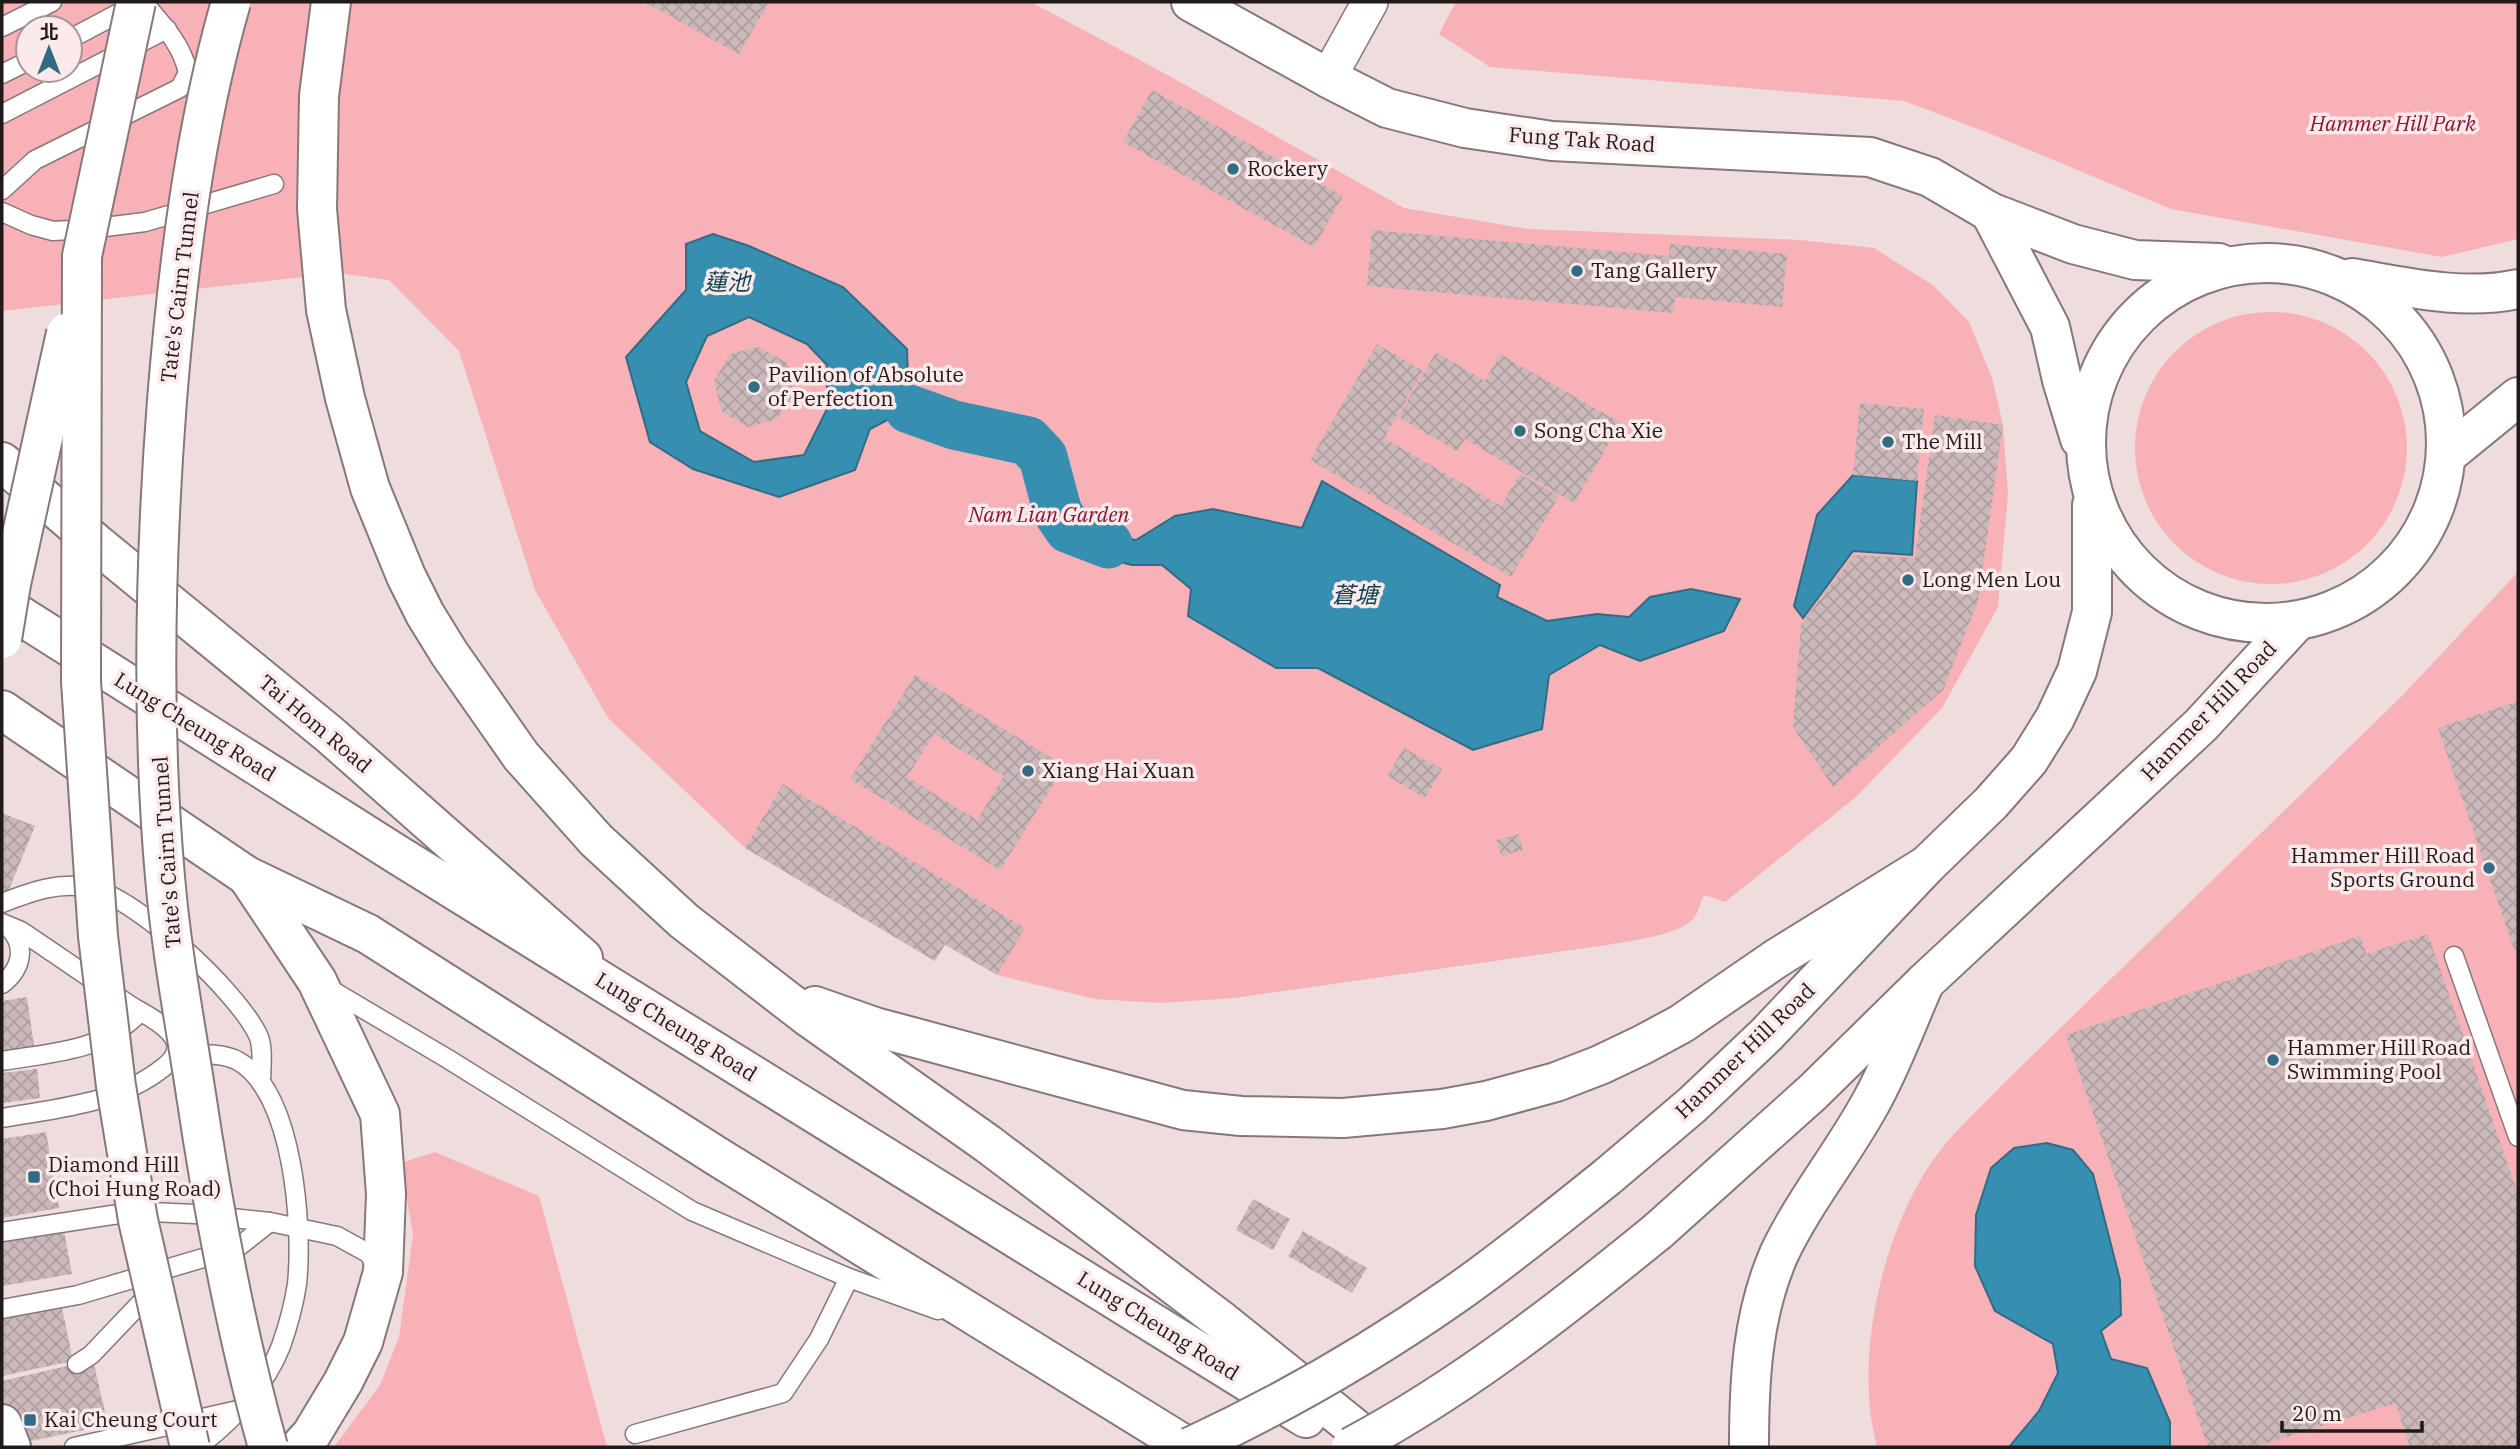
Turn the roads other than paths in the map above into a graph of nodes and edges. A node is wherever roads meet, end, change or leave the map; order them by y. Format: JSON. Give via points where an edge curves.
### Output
{"nodes":[{"id":1,"x":52,"y":2,"type":"edge"},
{"id":2,"x":140,"y":2,"type":"edge"},
{"id":3,"x":231,"y":2,"type":"edge"},
{"id":4,"x":331,"y":2,"type":"edge"},
{"id":5,"x":1191,"y":2,"type":"edge"},
{"id":6,"x":1370,"y":2,"type":"edge"},
{"id":7,"x":2,"y":27,"type":"edge"},
{"id":8,"x":167,"y":29,"type":"junction"},
{"id":9,"x":84,"y":32,"type":"edge"},
{"id":10,"x":1328,"y":78,"type":"junction"},
{"id":11,"x":2,"y":114,"type":"edge"},
{"id":12,"x":274,"y":184,"type":"dead end"},
{"id":13,"x":2,"y":190,"type":"edge"},
{"id":14,"x":2,"y":212,"type":"edge"},
{"id":15,"x":1990,"y":212,"type":"junction"},
{"id":16,"x":82,"y":256,"type":"junction"},
{"id":17,"x":2242,"y":263,"type":"junction"},
{"id":18,"x":2336,"y":276,"type":"junction"},
{"id":19,"x":2518,"y":289,"type":"edge"},
{"id":20,"x":2518,"y":397,"type":"edge"},
{"id":21,"x":2448,"y":454,"type":"junction"},
{"id":22,"x":2085,"y":458,"type":"junction"},
{"id":23,"x":2,"y":462,"type":"edge"},
{"id":24,"x":2092,"y":496,"type":"junction"},
{"id":25,"x":2,"y":604,"type":"edge"},
{"id":26,"x":2297,"y":621,"type":"junction"},
{"id":27,"x":2,"y":639,"type":"edge"},
{"id":28,"x":2,"y":710,"type":"edge"},
{"id":29,"x":1927,"y":865,"type":"junction"},
{"id":30,"x":247,"y":876,"type":"junction"},
{"id":31,"x":2,"y":903,"type":"edge"},
{"id":32,"x":2,"y":923,"type":"edge"},
{"id":33,"x":2454,"y":956,"type":"dead end"},
{"id":34,"x":317,"y":982,"type":"junction"},
{"id":35,"x":1925,"y":982,"type":"junction"},
{"id":36,"x":2,"y":984,"type":"edge"},
{"id":37,"x":774,"y":992,"type":"junction"},
{"id":38,"x":622,"y":993,"type":"junction"},
{"id":39,"x":140,"y":1012,"type":"junction"},
{"id":40,"x":176,"y":1054,"type":"junction"},
{"id":41,"x":2,"y":1061,"type":"edge"},
{"id":42,"x":261,"y":1083,"type":"junction"},
{"id":43,"x":2,"y":1118,"type":"edge"},
{"id":44,"x":2518,"y":1137,"type":"edge"},
{"id":45,"x":270,"y":1222,"type":"junction"},
{"id":46,"x":299,"y":1227,"type":"junction"},
{"id":47,"x":2,"y":1232,"type":"edge"},
{"id":48,"x":174,"y":1267,"type":"junction"},
{"id":49,"x":383,"y":1272,"type":"junction"},
{"id":50,"x":849,"y":1278,"type":"junction"},
{"id":51,"x":2,"y":1309,"type":"edge"},
{"id":52,"x":1001,"y":1332,"type":"junction"},
{"id":53,"x":77,"y":1364,"type":"dead end"},
{"id":54,"x":238,"y":1410,"type":"junction"},
{"id":55,"x":2,"y":1423,"type":"edge"},
{"id":56,"x":635,"y":1434,"type":"dead end"},
{"id":57,"x":11,"y":1447,"type":"edge"},
{"id":58,"x":74,"y":1447,"type":"edge"},
{"id":59,"x":190,"y":1447,"type":"edge"},
{"id":60,"x":198,"y":1447,"type":"edge"},
{"id":61,"x":268,"y":1447,"type":"edge"},
{"id":62,"x":300,"y":1447,"type":"edge"},
{"id":63,"x":1189,"y":1447,"type":"edge"},
{"id":64,"x":1352,"y":1447,"type":"edge"},
{"id":65,"x":1378,"y":1447,"type":"edge"},
{"id":66,"x":1749,"y":1447,"type":"edge"}],
"edges":[{"from":1,"to":7,"type":"lane"},
{"from":2,"to":8,"type":"lane"},
{"from":2,"to":9,"type":"lane"},
{"from":2,"to":16,"type":"main road","bridge":true},
{"from":3,"to":61,"type":"main road","name":"Tate's Cairn Tunnel","bridge":true,"via":[[180,263],[159,503],[156,683],[164,875],[172,941],[227,1278]]},
{"from":4,"to":37,"type":"main road","via":[[319,96],[320,264],[335,354],[370,488],[405,576],[449,653],[521,755],[596,840],[684,920]]},
{"from":5,"to":10,"type":"main road","name":"Fung Tak Road"},
{"from":6,"to":10,"type":"street"},
{"from":8,"to":11,"type":"lane"},
{"from":8,"to":13,"type":"lane","via":[[185,56],[188,73],[180,88],[35,160]]},
{"from":10,"to":15,"type":"main road","name":"Fung Tak Road","via":[[1387,108],[1465,128],[1552,141],[1870,157],[1930,177]]},
{"from":12,"to":14,"type":"lane","via":[[145,222],[89,229],[53,231]]},
{"from":15,"to":17,"type":"main road","name":"Fung Tak Road","via":[[2073,244],[2135,260]]},
{"from":15,"to":22,"type":"main road","via":[[2050,327]]},
{"from":16,"to":27,"type":"main road","bridge":true},
{"from":16,"to":59,"type":"main road","bridge":true,"via":[[81,681],[98,936],[138,1220]]},
{"from":17,"to":18,"type":"main road","via":[[2290,263]]},
{"from":17,"to":22,"type":"main road","via":[[2208,271],[2176,286],[2148,305],[2125,330],[2105,358],[2092,390]]},
{"from":18,"to":19,"type":"main road","via":[[2451,293]]},
{"from":18,"to":21,"type":"main road","via":[[2384,305],[2420,348],[2443,399]]},
{"from":20,"to":21,"type":"main road"},
{"from":21,"to":26,"type":"main road","via":[[2438,501],[2416,544],[2384,580],[2343,606]]},
{"from":22,"to":24,"type":"main road"},
{"from":23,"to":38,"type":"main road","name":"Tai Hom Road","via":[[330,734]]},
{"from":24,"to":26,"type":"main road","via":[[2125,556],[2174,598],[2235,621]]},
{"from":24,"to":29,"type":"main road","name":"Hammer Hill Road","via":[[2092,612],[2077,671],[2029,760]]},
{"from":25,"to":38,"type":"main road","name":"Lung Cheung Road"},
{"from":26,"to":35,"type":"main road","name":"Hammer Hill Road","via":[[2202,725]]},
{"from":28,"to":30,"type":"main road"},
{"from":29,"to":37,"type":"main road","via":[[1681,1024],[1600,1065],[1498,1098],[1394,1115],[1290,1118],[1183,1110],[875,1027]]},
{"from":29,"to":63,"type":"main road","name":"Hammer Hill Road","bridge":true,"via":[[1766,1035],[1692,1105],[1528,1240],[1378,1345],[1243,1423]]},
{"from":30,"to":34,"type":"main road"},
{"from":30,"to":52,"type":"main road","via":[[368,934]]},
{"from":31,"to":42,"type":"lane","via":[[48,887],[68,886],[110,894],[129,905],[179,944],[236,1003],[259,1036]]},
{"from":32,"to":36,"type":"lane","via":[[20,947],[17,968]]},
{"from":32,"to":39,"type":"lane","via":[[21,931]]},
{"from":33,"to":44,"type":"lane"},
{"from":34,"to":49,"type":"main road","via":[[380,1114],[386,1194]]},
{"from":34,"to":50,"type":"lane","via":[[692,1211]]},
{"from":35,"to":64,"type":"main road","name":"Hammer Hill Road","bridge":true,"via":[[1813,1092],[1658,1231],[1522,1339]]},
{"from":35,"to":66,"type":"main road","via":[[1871,1103],[1801,1214],[1767,1286],[1752,1347]]},
{"from":37,"to":65,"type":"main road","via":[[988,1144]]},
{"from":38,"to":64,"type":"main road","name":"Lung Cheung Road"},
{"from":39,"to":40,"type":"lane","via":[[173,1036]]},
{"from":39,"to":41,"type":"lane","via":[[127,1026],[92,1045]]},
{"from":40,"to":42,"type":"lane","via":[[237,1060]]},
{"from":40,"to":43,"type":"lane","via":[[129,1090]]},
{"from":42,"to":46,"type":"lane","via":[[281,1121]]},
{"from":45,"to":46,"type":"lane"},
{"from":45,"to":47,"type":"lane","via":[[151,1212]]},
{"from":45,"to":48,"type":"lane","via":[[237,1248]]},
{"from":46,"to":49,"type":"lane","via":[[350,1241],[368,1253]]},
{"from":46,"to":54,"type":"lane","via":[[296,1284],[281,1346],[263,1383]]},
{"from":48,"to":51,"type":"lane","via":[[78,1295]]},
{"from":48,"to":53,"type":"lane","via":[[91,1355]]},
{"from":49,"to":62,"type":"main road","via":[[362,1342],[343,1382]]},
{"from":50,"to":52,"type":"lane"},
{"from":50,"to":56,"type":"lane","via":[[819,1339],[783,1393]]},
{"from":52,"to":63,"type":"main road"},
{"from":54,"to":58,"type":"lane"},
{"from":54,"to":60,"type":"lane"},
{"from":55,"to":57,"type":"main road"}]}
